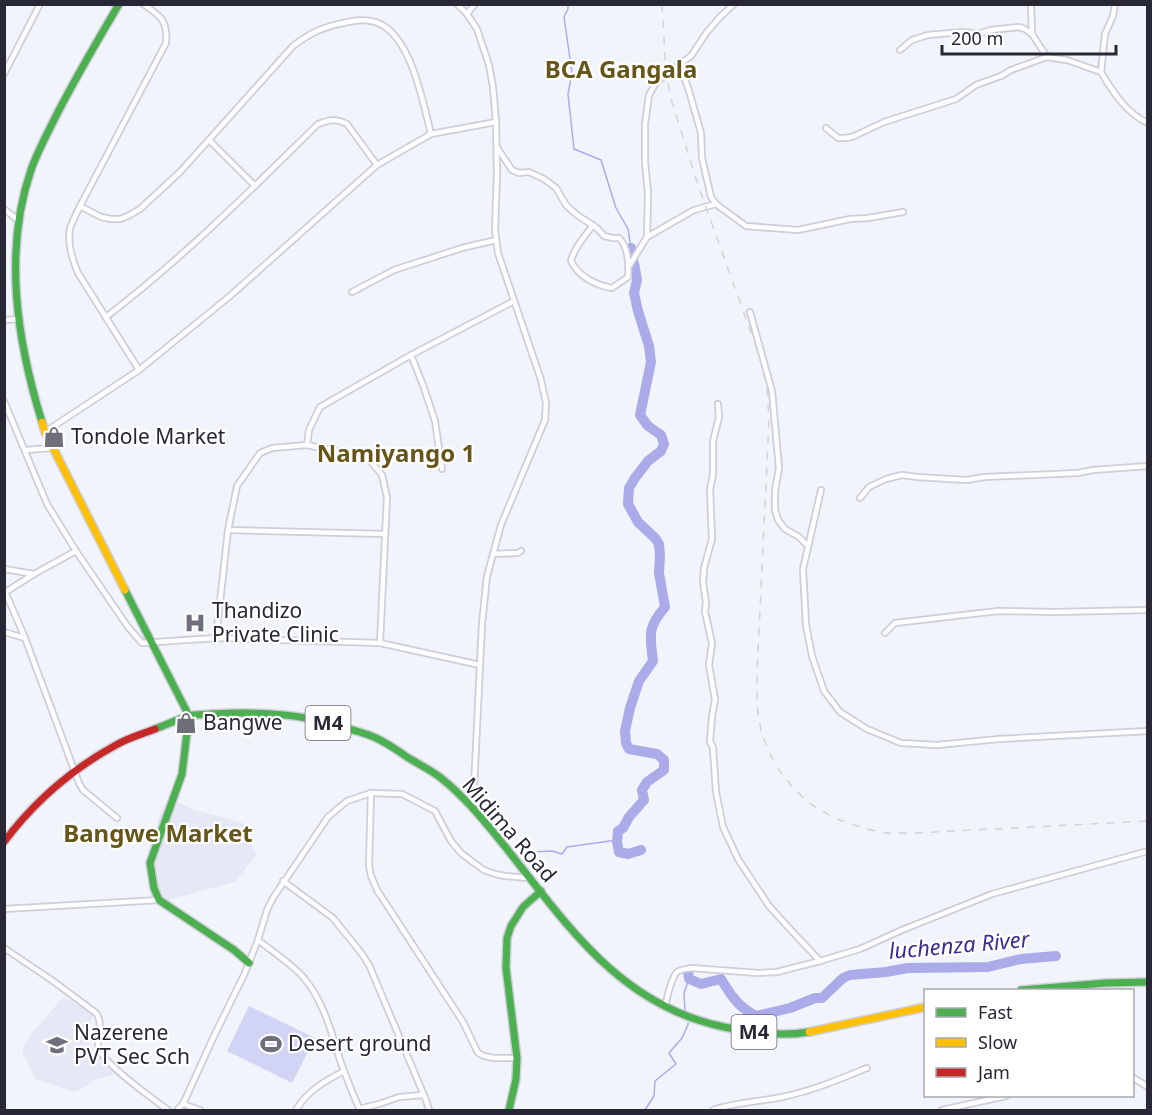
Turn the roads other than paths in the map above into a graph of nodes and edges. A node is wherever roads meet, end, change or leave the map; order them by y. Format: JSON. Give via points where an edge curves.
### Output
{"nodes":[{"id":1,"x":40,"y":4,"type":"edge"},
{"id":2,"x":119,"y":4,"type":"edge"},
{"id":3,"x":143,"y":4,"type":"edge"},
{"id":4,"x":457,"y":4,"type":"edge"},
{"id":5,"x":475,"y":4,"type":"edge"},
{"id":6,"x":734,"y":4,"type":"edge"},
{"id":7,"x":1031,"y":4,"type":"edge"},
{"id":8,"x":1115,"y":4,"type":"edge"},
{"id":9,"x":467,"y":14,"type":"junction"},
{"id":10,"x":1032,"y":34,"type":"junction"},
{"id":11,"x":900,"y":50,"type":"dead end"},
{"id":12,"x":1047,"y":57,"type":"junction"},
{"id":13,"x":680,"y":65,"type":"junction"},
{"id":14,"x":1101,"y":72,"type":"junction"},
{"id":15,"x":4,"y":74,"type":"edge"},
{"id":16,"x":496,"y":122,"type":"junction"},
{"id":17,"x":1148,"y":123,"type":"edge"},
{"id":18,"x":826,"y":128,"type":"dead end"},
{"id":19,"x":431,"y":134,"type":"junction"},
{"id":20,"x":209,"y":140,"type":"junction"},
{"id":21,"x":497,"y":147,"type":"junction"},
{"id":22,"x":377,"y":165,"type":"junction"},
{"id":23,"x":255,"y":186,"type":"junction"},
{"id":24,"x":716,"y":204,"type":"junction"},
{"id":25,"x":80,"y":206,"type":"junction"},
{"id":26,"x":4,"y":209,"type":"edge"},
{"id":27,"x":903,"y":212,"type":"dead end"},
{"id":28,"x":19,"y":221,"type":"junction"},
{"id":29,"x":593,"y":225,"type":"junction"},
{"id":30,"x":647,"y":237,"type":"junction"},
{"id":31,"x":496,"y":240,"type":"junction"},
{"id":32,"x":629,"y":266,"type":"junction"},
{"id":33,"x":352,"y":292,"type":"dead end"},
{"id":34,"x":514,"y":301,"type":"junction"},
{"id":35,"x":750,"y":312,"type":"dead end"},
{"id":36,"x":106,"y":318,"type":"junction"},
{"id":37,"x":4,"y":320,"type":"edge"},
{"id":38,"x":19,"y":320,"type":"junction"},
{"id":39,"x":411,"y":355,"type":"junction"},
{"id":40,"x":139,"y":370,"type":"junction"},
{"id":41,"x":4,"y":401,"type":"edge"},
{"id":42,"x":718,"y":404,"type":"dead end"},
{"id":43,"x":45,"y":432,"type":"junction"},
{"id":44,"x":307,"y":445,"type":"junction"},
{"id":45,"x":52,"y":448,"type":"junction"},
{"id":46,"x":25,"y":450,"type":"junction"},
{"id":47,"x":1148,"y":466,"type":"edge"},
{"id":48,"x":442,"y":469,"type":"dead end"},
{"id":49,"x":821,"y":490,"type":"dead end"},
{"id":50,"x":860,"y":498,"type":"dead end"},
{"id":51,"x":228,"y":530,"type":"junction"},
{"id":52,"x":385,"y":534,"type":"junction"},
{"id":53,"x":808,"y":546,"type":"junction"},
{"id":54,"x":76,"y":551,"type":"junction"},
{"id":55,"x":521,"y":551,"type":"dead end"},
{"id":56,"x":493,"y":554,"type":"junction"},
{"id":57,"x":4,"y":569,"type":"edge"},
{"id":58,"x":34,"y":574,"type":"junction"},
{"id":59,"x":5,"y":592,"type":"edge"},
{"id":60,"x":1148,"y":610,"type":"edge"},
{"id":61,"x":4,"y":632,"type":"edge"},
{"id":62,"x":885,"y":633,"type":"dead end"},
{"id":63,"x":25,"y":638,"type":"junction"},
{"id":64,"x":216,"y":638,"type":"junction"},
{"id":65,"x":152,"y":642,"type":"junction"},
{"id":66,"x":380,"y":643,"type":"junction"},
{"id":67,"x":480,"y":665,"type":"junction"},
{"id":68,"x":189,"y":716,"type":"junction"},
{"id":69,"x":1148,"y":731,"type":"edge"},
{"id":70,"x":74,"y":771,"type":"junction"},
{"id":71,"x":371,"y":794,"type":"junction"},
{"id":72,"x":473,"y":808,"type":"junction"},
{"id":73,"x":117,"y":818,"type":"dead end"},
{"id":74,"x":4,"y":842,"type":"edge"},
{"id":75,"x":1148,"y":851,"type":"edge"},
{"id":76,"x":531,"y":878,"type":"junction"},
{"id":77,"x":284,"y":881,"type":"junction"},
{"id":78,"x":541,"y":891,"type":"junction"},
{"id":79,"x":159,"y":900,"type":"junction"},
{"id":80,"x":4,"y":909,"type":"edge"},
{"id":81,"x":258,"y":940,"type":"junction"},
{"id":82,"x":4,"y":948,"type":"edge"},
{"id":83,"x":820,"y":961,"type":"junction"},
{"id":84,"x":249,"y":963,"type":"junction"},
{"id":85,"x":1148,"y":982,"type":"edge"},
{"id":86,"x":1059,"y":988,"type":"edge"},
{"id":87,"x":1040,"y":989,"type":"edge"},
{"id":88,"x":924,"y":1007,"type":"edge"},
{"id":89,"x":664,"y":1008,"type":"junction"},
{"id":90,"x":517,"y":1058,"type":"junction"},
{"id":91,"x":867,"y":1068,"type":"dead end"},
{"id":92,"x":344,"y":1071,"type":"junction"},
{"id":93,"x":1134,"y":1078,"type":"edge"},
{"id":94,"x":1148,"y":1087,"type":"edge"},
{"id":95,"x":424,"y":1095,"type":"junction"},
{"id":96,"x":998,"y":1097,"type":"edge"},
{"id":97,"x":183,"y":1104,"type":"junction"},
{"id":98,"x":733,"y":1108,"type":"edge"},
{"id":99,"x":168,"y":1110,"type":"edge"},
{"id":100,"x":177,"y":1110,"type":"edge"},
{"id":101,"x":200,"y":1110,"type":"edge"},
{"id":102,"x":296,"y":1110,"type":"edge"},
{"id":103,"x":359,"y":1110,"type":"edge"},
{"id":104,"x":429,"y":1110,"type":"edge"},
{"id":105,"x":509,"y":1110,"type":"edge"},
{"id":106,"x":713,"y":1110,"type":"edge"},
{"id":107,"x":946,"y":1110,"type":"edge"}],
"edges":[{"from":1,"to":15,"type":"street"},
{"from":2,"to":28,"type":"street","via":[[36,158]]},
{"from":3,"to":25,"type":"street","via":[[164,22],[168,31],[166,43]]},
{"from":4,"to":9,"type":"street"},
{"from":5,"to":9,"type":"street"},
{"from":6,"to":13,"type":"street"},
{"from":7,"to":10,"type":"street"},
{"from":8,"to":14,"type":"street","via":[[1105,34]]},
{"from":9,"to":16,"type":"street","via":[[477,29],[489,65]]},
{"from":10,"to":11,"type":"street","via":[[1019,27],[928,35],[914,39]]},
{"from":10,"to":12,"type":"street"},
{"from":12,"to":14,"type":"street"},
{"from":12,"to":18,"type":"street","via":[[976,85],[953,101],[884,122],[852,137],[838,138]]},
{"from":13,"to":24,"type":"street","via":[[701,133],[702,158]]},
{"from":13,"to":30,"type":"street","via":[[657,81],[646,106]]},
{"from":14,"to":17,"type":"street","via":[[1131,113]]},
{"from":16,"to":19,"type":"street"},
{"from":16,"to":21,"type":"street"},
{"from":19,"to":20,"type":"street","via":[[406,53],[380,24],[353,21],[324,27],[293,46]]},
{"from":19,"to":22,"type":"street"},
{"from":20,"to":23,"type":"street"},
{"from":20,"to":25,"type":"street","via":[[159,192],[129,216],[101,217]]},
{"from":21,"to":29,"type":"street","via":[[512,170],[543,179],[556,188],[571,210]]},
{"from":21,"to":31,"type":"street"},
{"from":22,"to":23,"type":"street","via":[[347,124],[332,119],[318,124]]},
{"from":22,"to":40,"type":"street","via":[[230,296]]},
{"from":23,"to":36,"type":"street","via":[[189,250]]},
{"from":24,"to":27,"type":"street","via":[[746,226],[798,230]]},
{"from":24,"to":30,"type":"street","via":[[694,210]]},
{"from":25,"to":36,"type":"street","via":[[70,228],[72,259]]},
{"from":26,"to":28,"type":"street"},
{"from":28,"to":38,"type":"street"},
{"from":29,"to":32,"type":"street","via":[[604,236],[619,238],[624,243]]},
{"from":29,"to":32,"type":"street","via":[[572,256],[577,272],[612,288],[627,277]]},
{"from":30,"to":32,"type":"street"},
{"from":31,"to":33,"type":"street","via":[[394,270]]},
{"from":31,"to":34,"type":"street"},
{"from":34,"to":39,"type":"street"},
{"from":34,"to":56,"type":"street","via":[[541,380],[546,412]]},
{"from":35,"to":53,"type":"street","via":[[772,391],[779,468],[775,491],[778,520]]},
{"from":36,"to":40,"type":"street"},
{"from":37,"to":38,"type":"street"},
{"from":38,"to":43,"type":"street","via":[[31,386]]},
{"from":39,"to":44,"type":"street","via":[[320,407]]},
{"from":39,"to":48,"type":"street","via":[[435,421]]},
{"from":40,"to":43,"type":"street"},
{"from":41,"to":46,"type":"street"},
{"from":42,"to":83,"type":"street","via":[[710,492],[712,539],[703,583],[712,643],[709,665],[715,699],[710,732],[716,792],[723,827],[738,859],[769,906]]},
{"from":43,"to":45,"type":"street"},
{"from":44,"to":51,"type":"street","via":[[272,447],[260,453],[237,486]]},
{"from":44,"to":52,"type":"street","via":[[368,458],[382,475],[387,496]]},
{"from":45,"to":46,"type":"street"},
{"from":45,"to":65,"type":"street"},
{"from":46,"to":54,"type":"street","via":[[47,504]]},
{"from":47,"to":50,"type":"street","via":[[966,480],[902,475],[869,487]]},
{"from":49,"to":53,"type":"street"},
{"from":51,"to":52,"type":"street"},
{"from":51,"to":64,"type":"street"},
{"from":52,"to":66,"type":"street"},
{"from":53,"to":69,"type":"street","via":[[803,569],[812,656],[824,691],[840,712],[867,729],[901,743],[937,745]]},
{"from":54,"to":58,"type":"street"},
{"from":54,"to":65,"type":"street","via":[[128,627],[142,643]]},
{"from":55,"to":56,"type":"street"},
{"from":56,"to":67,"type":"street","via":[[484,600]]},
{"from":57,"to":58,"type":"street"},
{"from":58,"to":59,"type":"street"},
{"from":59,"to":63,"type":"street"},
{"from":60,"to":62,"type":"street","via":[[998,610],[895,623]]},
{"from":61,"to":63,"type":"street"},
{"from":63,"to":70,"type":"street"},
{"from":64,"to":65,"type":"street"},
{"from":64,"to":66,"type":"street"},
{"from":65,"to":68,"type":"street"},
{"from":66,"to":67,"type":"street"},
{"from":67,"to":72,"type":"street"},
{"from":68,"to":70,"type":"street","name":"Midima Road","number":"M4","via":[[118,744]]},
{"from":68,"to":72,"type":"street","name":"Midima Road","number":"M4","via":[[283,714],[375,737],[441,778]]},
{"from":68,"to":79,"type":"street","via":[[182,774],[150,863]]},
{"from":70,"to":73,"type":"street","via":[[83,790]]},
{"from":70,"to":74,"type":"street","name":"Midima Road","number":"M4","via":[[43,797]]},
{"from":71,"to":76,"type":"street","via":[[402,794],[435,811],[451,841],[484,870]]},
{"from":71,"to":77,"type":"street","via":[[347,801],[328,817]]},
{"from":71,"to":90,"type":"street","via":[[369,866],[377,890],[463,1022],[478,1053]]},
{"from":72,"to":76,"type":"street","name":"Midima Road","number":"M4"},
{"from":75,"to":83,"type":"street","via":[[992,894],[860,949]]},
{"from":76,"to":78,"type":"street","name":"Midima Road","number":"M4"},
{"from":77,"to":81,"type":"street","via":[[267,910]]},
{"from":77,"to":95,"type":"street","via":[[333,918],[362,954]]},
{"from":78,"to":89,"type":"street","name":"Midima Road","number":"M4","via":[[607,967]]},
{"from":78,"to":90,"type":"street","via":[[523,907],[507,938],[506,968]]},
{"from":79,"to":80,"type":"street"},
{"from":79,"to":84,"type":"street"},
{"from":81,"to":84,"type":"street"},
{"from":81,"to":92,"type":"street","via":[[311,988]]},
{"from":82,"to":99,"type":"street","via":[[96,1013],[100,1019],[101,1053]]},
{"from":83,"to":89,"type":"street","via":[[777,972],[683,969],[674,978]]},
{"from":84,"to":97,"type":"street"},
{"from":85,"to":86,"type":"street"},
{"from":86,"to":87,"type":"street"},
{"from":88,"to":89,"type":"street","name":"Midima Road","number":"M4","via":[[795,1034],[719,1027]]},
{"from":90,"to":105,"type":"street"},
{"from":91,"to":98,"type":"street","via":[[831,1083]]},
{"from":92,"to":102,"type":"street","via":[[316,1087]]},
{"from":92,"to":103,"type":"street"},
{"from":93,"to":94,"type":"street"},
{"from":95,"to":103,"type":"street","via":[[399,1096]]},
{"from":95,"to":104,"type":"street"},
{"from":96,"to":107,"type":"street"},
{"from":97,"to":100,"type":"street"},
{"from":97,"to":101,"type":"street"},
{"from":98,"to":106,"type":"street"}]}
